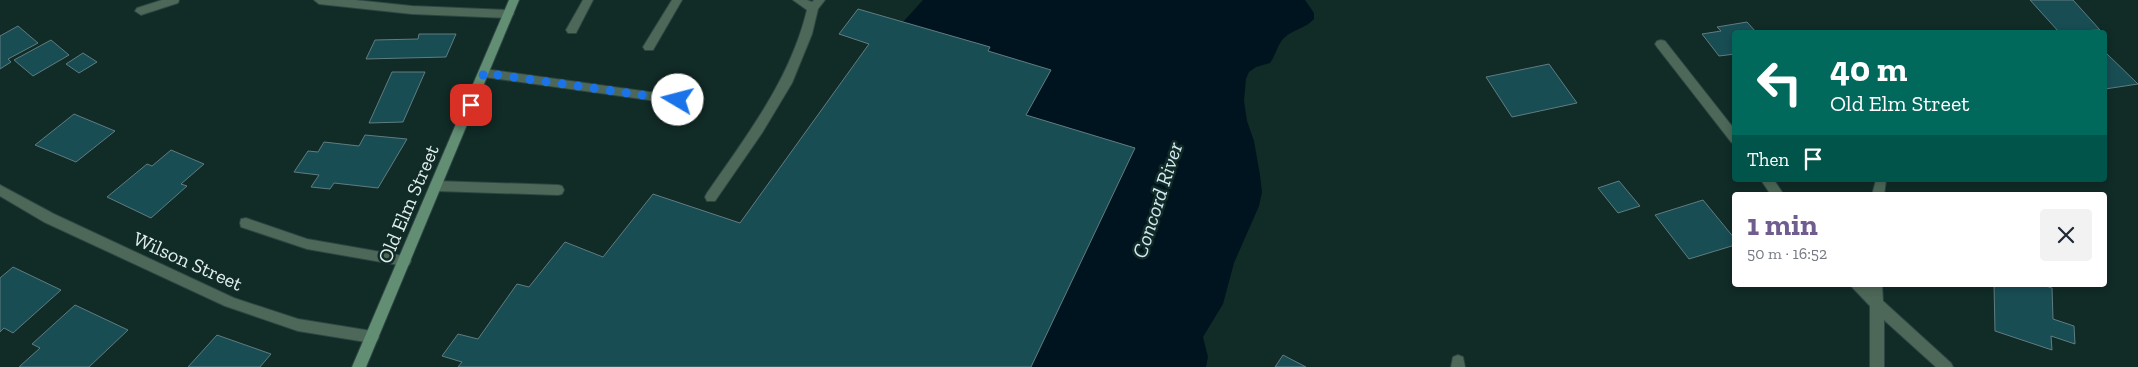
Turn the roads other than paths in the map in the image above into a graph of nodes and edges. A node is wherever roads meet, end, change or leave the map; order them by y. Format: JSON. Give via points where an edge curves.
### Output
{"nodes":[{"id":1,"x":174,"y":0,"type":"edge"},
{"id":2,"x":319,"y":0,"type":"edge"},
{"id":3,"x":514,"y":0,"type":"edge"},
{"id":4,"x":588,"y":0,"type":"edge"},
{"id":5,"x":677,"y":0,"type":"edge"},
{"id":6,"x":798,"y":0,"type":"edge"},
{"id":7,"x":816,"y":4,"type":"edge"},
{"id":8,"x":141,"y":10,"type":"dead end"},
{"id":9,"x":508,"y":14,"type":"junction"},
{"id":10,"x":572,"y":30,"type":"dead end"},
{"id":11,"x":1661,"y":44,"type":"dead end"},
{"id":12,"x":649,"y":47,"type":"dead end"},
{"id":13,"x":484,"y":73,"type":"junction"},
{"id":14,"x":678,"y":100,"type":"dead end"},
{"id":15,"x":1732,"y":136,"type":"edge"},
{"id":16,"x":1768,"y":182,"type":"edge"},
{"id":17,"x":1881,"y":182,"type":"dead end"},
{"id":18,"x":436,"y":186,"type":"junction"},
{"id":19,"x":0,"y":190,"type":"edge"},
{"id":20,"x":558,"y":190,"type":"dead end"},
{"id":21,"x":1776,"y":192,"type":"edge"},
{"id":22,"x":1879,"y":192,"type":"edge"},
{"id":23,"x":711,"y":196,"type":"dead end"},
{"id":24,"x":246,"y":223,"type":"dead end"},
{"id":25,"x":404,"y":261,"type":"junction"},
{"id":26,"x":1859,"y":287,"type":"edge"},
{"id":27,"x":1875,"y":287,"type":"edge"},
{"id":28,"x":1876,"y":304,"type":"junction"},
{"id":29,"x":372,"y":337,"type":"junction"},
{"id":30,"x":360,"y":367,"type":"edge"},
{"id":31,"x":1877,"y":367,"type":"edge"},
{"id":32,"x":1946,"y":367,"type":"edge"}],
"edges":[{"from":1,"to":8,"type":"street"},
{"from":2,"to":9,"type":"street","via":[[412,10]]},
{"from":3,"to":9,"type":"main road","name":"Old Elm Street"},
{"from":4,"to":10,"type":"street"},
{"from":5,"to":12,"type":"street"},
{"from":6,"to":7,"type":"street"},
{"from":7,"to":23,"type":"street","via":[[794,69]]},
{"from":9,"to":13,"type":"main road","name":"Old Elm Street"},
{"from":11,"to":15,"type":"street"},
{"from":13,"to":14,"type":"street"},
{"from":13,"to":18,"type":"main road","name":"Old Elm Street"},
{"from":16,"to":21,"type":"street"},
{"from":17,"to":22,"type":"street"},
{"from":18,"to":20,"type":"street"},
{"from":18,"to":25,"type":"main road","name":"Old Elm Street"},
{"from":19,"to":29,"type":"street","name":"Wilson Street","via":[[50,218],[230,302],[273,318],[321,330]]},
{"from":24,"to":25,"type":"street","via":[[307,244]]},
{"from":25,"to":29,"type":"main road","name":"Old Elm Street"},
{"from":26,"to":28,"type":"street"},
{"from":27,"to":28,"type":"street"},
{"from":28,"to":31,"type":"street"},
{"from":28,"to":32,"type":"street"},
{"from":29,"to":30,"type":"main road","name":"Old Elm Street"}]}
